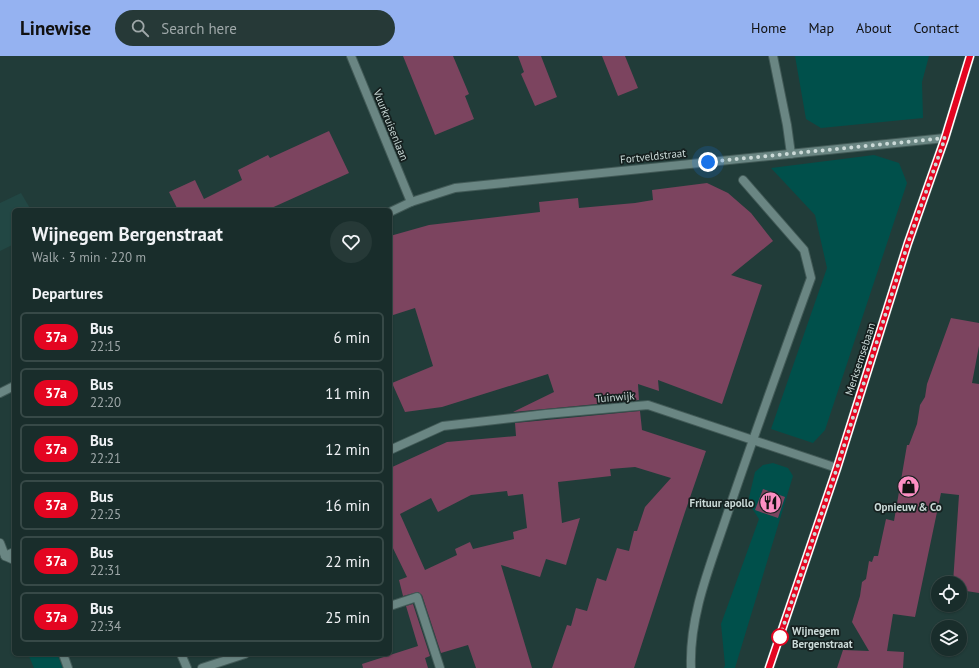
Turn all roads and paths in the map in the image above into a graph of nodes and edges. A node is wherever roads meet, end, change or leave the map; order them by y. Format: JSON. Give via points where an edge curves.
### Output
{"nodes":[{"id":1,"x":351,"y":56,"type":"edge"},
{"id":2,"x":773,"y":56,"type":"edge"},
{"id":3,"x":970,"y":56,"type":"edge"},
{"id":4,"x":945,"y":138,"type":"junction"},
{"id":5,"x":791,"y":154,"type":"junction"},
{"id":6,"x":743,"y":180,"type":"dead end"},
{"id":7,"x":411,"y":202,"type":"junction"},
{"id":8,"x":392,"y":211,"type":"edge"},
{"id":9,"x":12,"y":387,"type":"edge"},
{"id":10,"x":0,"y":393,"type":"edge"},
{"id":11,"x":752,"y":440,"type":"junction"},
{"id":12,"x":392,"y":449,"type":"edge"},
{"id":13,"x":837,"y":468,"type":"junction"},
{"id":14,"x":0,"y":543,"type":"edge"},
{"id":15,"x":12,"y":553,"type":"edge"},
{"id":16,"x":5,"y":556,"type":"junction"},
{"id":17,"x":12,"y":559,"type":"edge"},
{"id":18,"x":392,"y":605,"type":"edge"},
{"id":19,"x":63,"y":656,"type":"edge"},
{"id":20,"x":182,"y":656,"type":"edge"},
{"id":21,"x":239,"y":656,"type":"edge"},
{"id":22,"x":68,"y":668,"type":"edge"},
{"id":23,"x":187,"y":668,"type":"edge"},
{"id":24,"x":202,"y":668,"type":"edge"},
{"id":25,"x":440,"y":668,"type":"edge"},
{"id":26,"x":691,"y":668,"type":"edge"},
{"id":27,"x":769,"y":668,"type":"edge"}],
"edges":[{"from":1,"to":7,"type":"street","name":"Vuurkruisenlaan"},
{"from":2,"to":5,"type":"street"},
{"from":3,"to":4,"type":"main road","name":"Merksemsebaan"},
{"from":4,"to":5,"type":"street","name":"Fortveldstraat"},
{"from":4,"to":13,"type":"main road","name":"Merksemsebaan","via":[[908,243]]},
{"from":5,"to":7,"type":"street","name":"Fortveldstraat","via":[[455,188]]},
{"from":6,"to":11,"type":"street","via":[[804,250],[811,278]]},
{"from":7,"to":8,"type":"street","name":"Fortveldstraat"},
{"from":9,"to":10,"type":"street"},
{"from":11,"to":12,"type":"street","name":"Tuinwijk","via":[[648,405],[443,426]]},
{"from":11,"to":13,"type":"street","name":"Tuinwijk"},
{"from":11,"to":26,"type":"street","via":[[698,603]]},
{"from":13,"to":27,"type":"main road","name":"Merksemsebaan"},
{"from":14,"to":16,"type":"street"},
{"from":15,"to":16,"type":"street"},
{"from":16,"to":17,"type":"street"},
{"from":18,"to":25,"type":"street","via":[[417,598]]},
{"from":19,"to":22,"type":"street"},
{"from":20,"to":23,"type":"street"},
{"from":21,"to":24,"type":"street"}]}
